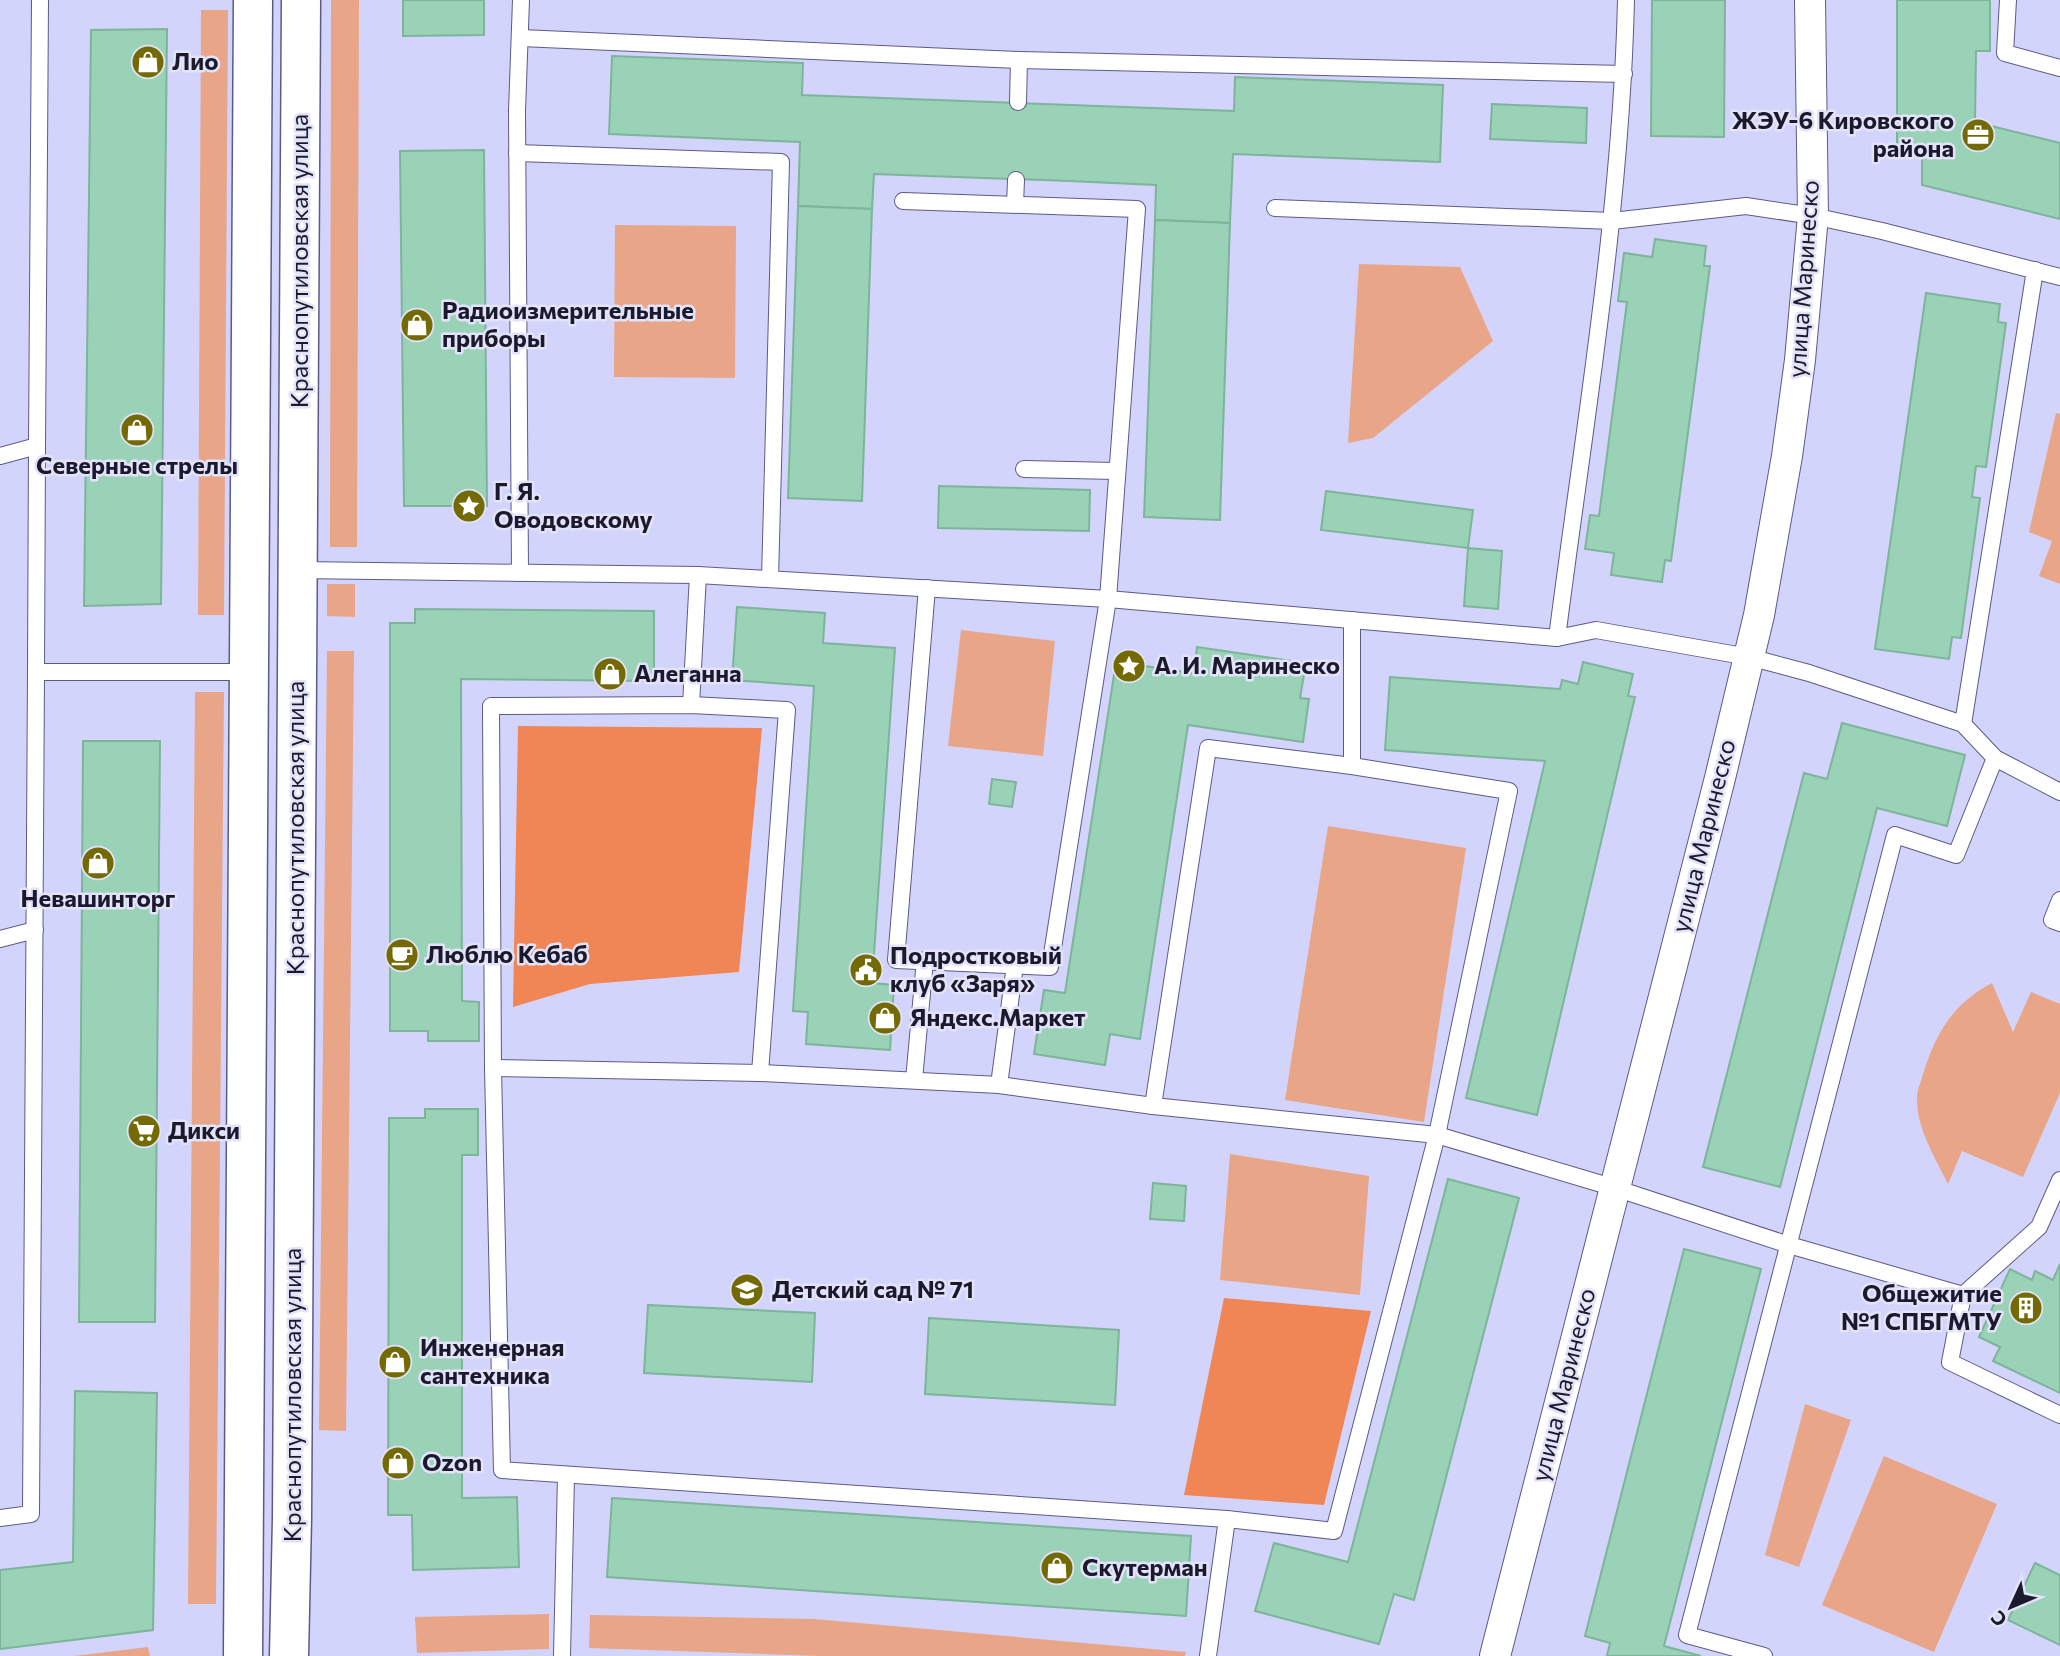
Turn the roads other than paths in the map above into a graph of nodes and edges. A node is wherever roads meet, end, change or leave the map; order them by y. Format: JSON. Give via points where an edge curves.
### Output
{"nodes":[{"id":1,"x":40,"y":0,"type":"edge"},
{"id":2,"x":253,"y":0,"type":"edge"},
{"id":3,"x":301,"y":0,"type":"edge"},
{"id":4,"x":522,"y":0,"type":"edge"},
{"id":5,"x":1626,"y":0,"type":"edge"},
{"id":6,"x":1810,"y":0,"type":"edge"},
{"id":7,"x":2008,"y":0,"type":"edge"},
{"id":8,"x":521,"y":38,"type":"junction"},
{"id":9,"x":1019,"y":60,"type":"junction"},
{"id":10,"x":2060,"y":68,"type":"edge"},
{"id":11,"x":1624,"y":74,"type":"junction"},
{"id":12,"x":1018,"y":102,"type":"dead end"},
{"id":13,"x":517,"y":153,"type":"junction"},
{"id":14,"x":1016,"y":180,"type":"dead end"},
{"id":15,"x":903,"y":201,"type":"dead end"},
{"id":16,"x":1015,"y":204,"type":"junction"},
{"id":17,"x":1275,"y":208,"type":"dead end"},
{"id":18,"x":1813,"y":216,"type":"junction"},
{"id":19,"x":1612,"y":221,"type":"junction"},
{"id":20,"x":2035,"y":270,"type":"junction"},
{"id":21,"x":2060,"y":277,"type":"edge"},
{"id":22,"x":37,"y":446,"type":"junction"},
{"id":23,"x":0,"y":456,"type":"edge"},
{"id":24,"x":1024,"y":469,"type":"dead end"},
{"id":25,"x":1116,"y":471,"type":"junction"},
{"id":26,"x":298,"y":570,"type":"junction"},
{"id":27,"x":520,"y":573,"type":"junction"},
{"id":28,"x":698,"y":575,"type":"junction"},
{"id":29,"x":770,"y":579,"type":"junction"},
{"id":30,"x":927,"y":588,"type":"junction"},
{"id":31,"x":1108,"y":599,"type":"junction"},
{"id":32,"x":1352,"y":620,"type":"junction"},
{"id":33,"x":1557,"y":638,"type":"junction"},
{"id":34,"x":1749,"y":657,"type":"junction"},
{"id":35,"x":36,"y":672,"type":"junction"},
{"id":36,"x":249,"y":672,"type":"junction"},
{"id":37,"x":691,"y":705,"type":"junction"},
{"id":38,"x":1963,"y":724,"type":"junction"},
{"id":39,"x":1995,"y":758,"type":"junction"},
{"id":40,"x":1352,"y":766,"type":"junction"},
{"id":41,"x":2060,"y":792,"type":"edge"},
{"id":42,"x":2060,"y":900,"type":"edge"},
{"id":43,"x":2060,"y":923,"type":"edge"},
{"id":44,"x":34,"y":930,"type":"junction"},
{"id":45,"x":0,"y":939,"type":"edge"},
{"id":46,"x":925,"y":960,"type":"junction"},
{"id":47,"x":1015,"y":965,"type":"junction"},
{"id":48,"x":493,"y":1068,"type":"junction"},
{"id":49,"x":760,"y":1073,"type":"junction"},
{"id":50,"x":914,"y":1080,"type":"junction"},
{"id":51,"x":999,"y":1084,"type":"junction"},
{"id":52,"x":1153,"y":1106,"type":"junction"},
{"id":53,"x":1437,"y":1135,"type":"junction"},
{"id":54,"x":2060,"y":1180,"type":"edge"},
{"id":55,"x":1615,"y":1188,"type":"junction"},
{"id":56,"x":1789,"y":1245,"type":"junction"},
{"id":57,"x":1962,"y":1295,"type":"junction"},
{"id":58,"x":2060,"y":1415,"type":"edge"},
{"id":59,"x":566,"y":1476,"type":"junction"},
{"id":60,"x":0,"y":1518,"type":"edge"},
{"id":61,"x":1227,"y":1520,"type":"junction"},
{"id":62,"x":243,"y":1656,"type":"edge"},
{"id":63,"x":289,"y":1656,"type":"edge"},
{"id":64,"x":562,"y":1656,"type":"edge"},
{"id":65,"x":1208,"y":1656,"type":"edge"},
{"id":66,"x":1495,"y":1656,"type":"edge"},
{"id":67,"x":1763,"y":1656,"type":"edge"}],
"edges":[{"from":1,"to":22,"type":"lane"},
{"from":2,"to":36,"type":"main road","name":"Краснопутиловская улица"},
{"from":3,"to":26,"type":"main road","name":"Краснопутиловская улица"},
{"from":4,"to":8,"type":"lane"},
{"from":5,"to":11,"type":"lane"},
{"from":6,"to":18,"type":"street","name":"улица Маринеско"},
{"from":7,"to":10,"type":"lane","via":[[2005,53]]},
{"from":8,"to":9,"type":"lane"},
{"from":8,"to":13,"type":"lane"},
{"from":9,"to":11,"type":"lane"},
{"from":9,"to":12,"type":"lane"},
{"from":11,"to":19,"type":"lane"},
{"from":13,"to":27,"type":"lane"},
{"from":13,"to":29,"type":"lane","via":[[781,162]]},
{"from":14,"to":16,"type":"lane"},
{"from":15,"to":16,"type":"lane"},
{"from":16,"to":25,"type":"lane","via":[[1137,209]]},
{"from":17,"to":19,"type":"lane"},
{"from":18,"to":19,"type":"lane","via":[[1746,206]]},
{"from":18,"to":20,"type":"lane"},
{"from":18,"to":34,"type":"street","name":"улица Маринеско","via":[[1787,456]]},
{"from":19,"to":33,"type":"lane"},
{"from":20,"to":21,"type":"lane"},
{"from":20,"to":38,"type":"lane"},
{"from":22,"to":23,"type":"lane"},
{"from":22,"to":35,"type":"lane"},
{"from":24,"to":25,"type":"lane"},
{"from":25,"to":31,"type":"lane"},
{"from":26,"to":27,"type":"lane"},
{"from":26,"to":63,"type":"main road","name":"Краснопутиловская улица"},
{"from":27,"to":28,"type":"lane"},
{"from":28,"to":29,"type":"lane"},
{"from":28,"to":37,"type":"lane"},
{"from":29,"to":30,"type":"lane"},
{"from":30,"to":31,"type":"lane"},
{"from":30,"to":46,"type":"lane","via":[[896,960]]},
{"from":31,"to":32,"type":"lane"},
{"from":31,"to":47,"type":"lane","via":[[1049,967]]},
{"from":32,"to":33,"type":"lane"},
{"from":32,"to":40,"type":"lane"},
{"from":33,"to":34,"type":"lane","via":[[1596,630]]},
{"from":34,"to":38,"type":"lane"},
{"from":34,"to":55,"type":"street","name":"улица Маринеско"},
{"from":35,"to":36,"type":"lane"},
{"from":35,"to":44,"type":"lane"},
{"from":36,"to":62,"type":"main road","name":"Краснопутиловская улица"},
{"from":37,"to":48,"type":"lane","via":[[491,706]]},
{"from":37,"to":49,"type":"lane","via":[[788,710]]},
{"from":38,"to":39,"type":"lane"},
{"from":39,"to":41,"type":"lane"},
{"from":39,"to":56,"type":"lane","via":[[1956,855],[1895,835]]},
{"from":40,"to":52,"type":"lane","via":[[1208,748]]},
{"from":40,"to":53,"type":"lane","via":[[1509,792]]},
{"from":42,"to":43,"type":"lane","via":[[2052,919]]},
{"from":44,"to":45,"type":"lane"},
{"from":44,"to":60,"type":"lane","via":[[31,1514]]},
{"from":46,"to":47,"type":"lane"},
{"from":46,"to":50,"type":"lane"},
{"from":47,"to":51,"type":"lane"},
{"from":48,"to":49,"type":"lane"},
{"from":48,"to":59,"type":"lane","via":[[502,1470]]},
{"from":49,"to":50,"type":"lane"},
{"from":50,"to":51,"type":"lane"},
{"from":51,"to":52,"type":"lane"},
{"from":52,"to":53,"type":"lane"},
{"from":53,"to":55,"type":"lane"},
{"from":53,"to":61,"type":"lane","via":[[1334,1531]]},
{"from":54,"to":57,"type":"lane","via":[[2039,1227]]},
{"from":55,"to":56,"type":"lane"},
{"from":55,"to":66,"type":"street","name":"улица Маринеско"},
{"from":56,"to":57,"type":"lane"},
{"from":56,"to":67,"type":"lane","via":[[1687,1635]]},
{"from":57,"to":58,"type":"lane","via":[[1950,1362]]},
{"from":59,"to":61,"type":"lane"},
{"from":59,"to":64,"type":"lane"},
{"from":61,"to":65,"type":"lane"}]}
